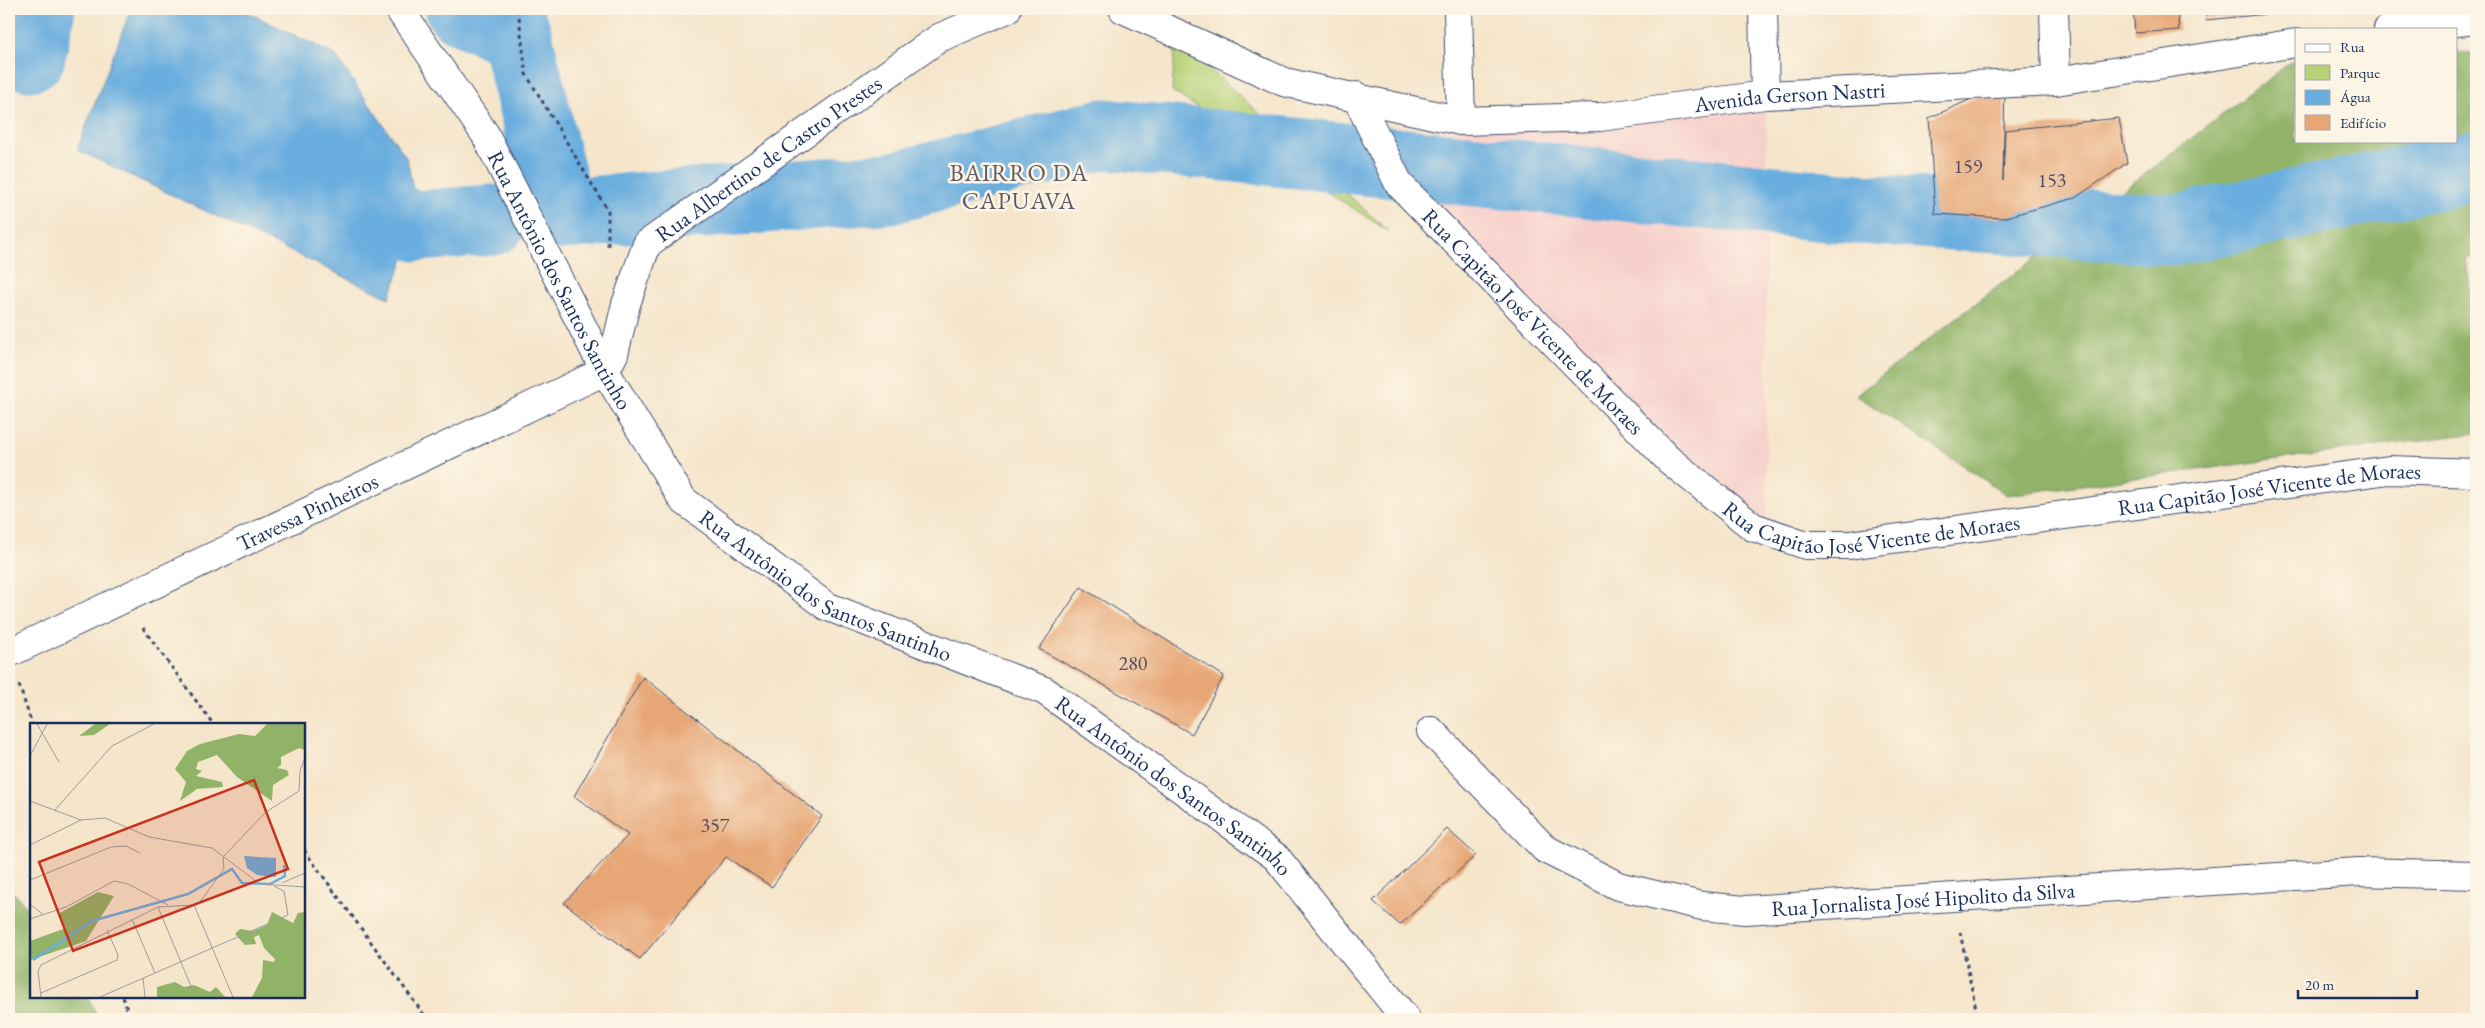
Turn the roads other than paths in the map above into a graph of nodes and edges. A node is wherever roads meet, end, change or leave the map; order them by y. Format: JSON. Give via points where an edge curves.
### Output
{"nodes":[{"id":1,"x":399,"y":9,"type":"edge"},
{"id":2,"x":1008,"y":9,"type":"edge"},
{"id":3,"x":1123,"y":9,"type":"edge"},
{"id":4,"x":1458,"y":9,"type":"edge"},
{"id":5,"x":1763,"y":9,"type":"edge"},
{"id":6,"x":2054,"y":9,"type":"edge"},
{"id":7,"x":2476,"y":20,"type":"edge"},
{"id":8,"x":2398,"y":28,"type":"edge"},
{"id":9,"x":2295,"y":43,"type":"edge"},
{"id":10,"x":2056,"y":81,"type":"junction"},
{"id":11,"x":1765,"y":95,"type":"junction"},
{"id":12,"x":1356,"y":96,"type":"junction"},
{"id":13,"x":1461,"y":121,"type":"junction"},
{"id":14,"x":605,"y":371,"type":"junction"},
{"id":15,"x":2476,"y":473,"type":"edge"},
{"id":16,"x":9,"y":653,"type":"edge"},
{"id":17,"x":1431,"y":731,"type":"dead end"},
{"id":18,"x":2476,"y":875,"type":"edge"},
{"id":19,"x":1406,"y":1019,"type":"edge"}],
"edges":[{"from":1,"to":14,"type":"street","name":"Rua Antônio dos Santos Santinho","via":[[485,134]]},
{"from":2,"to":14,"type":"street","name":"Rua Albertino de Castro Prestes","via":[[939,38],[647,244],[626,304],[614,354]]},
{"from":3,"to":12,"type":"street","name":"Avenida Gerson Nastri","via":[[1284,82]]},
{"from":4,"to":13,"type":"street"},
{"from":5,"to":11,"type":"street"},
{"from":6,"to":10,"type":"street"},
{"from":7,"to":8,"type":"street"},
{"from":9,"to":10,"type":"street","name":"Avenida Gerson Nastri"},
{"from":10,"to":11,"type":"street","name":"Avenida Gerson Nastri"},
{"from":11,"to":13,"type":"street","name":"Avenida Gerson Nastri","via":[[1600,117]]},
{"from":12,"to":13,"type":"street","name":"Avenida Gerson Nastri"},
{"from":12,"to":15,"type":"street","name":"Rua Capitão José Vicente de Moraes","via":[[1399,184],[1669,460],[1753,527],[1806,545],[1849,545],[2389,470]]},
{"from":14,"to":16,"type":"street","name":"Travessa Pinheiros"},
{"from":14,"to":19,"type":"street","name":"Rua Antônio dos Santos Santinho","via":[[683,500],[826,606],[1045,691],[1276,856]]},
{"from":17,"to":18,"type":"street","name":"Rua Jornalista José Hipolito da Silva","via":[[1545,850],[1618,886],[1702,906],[1746,910],[2359,872]]}]}
